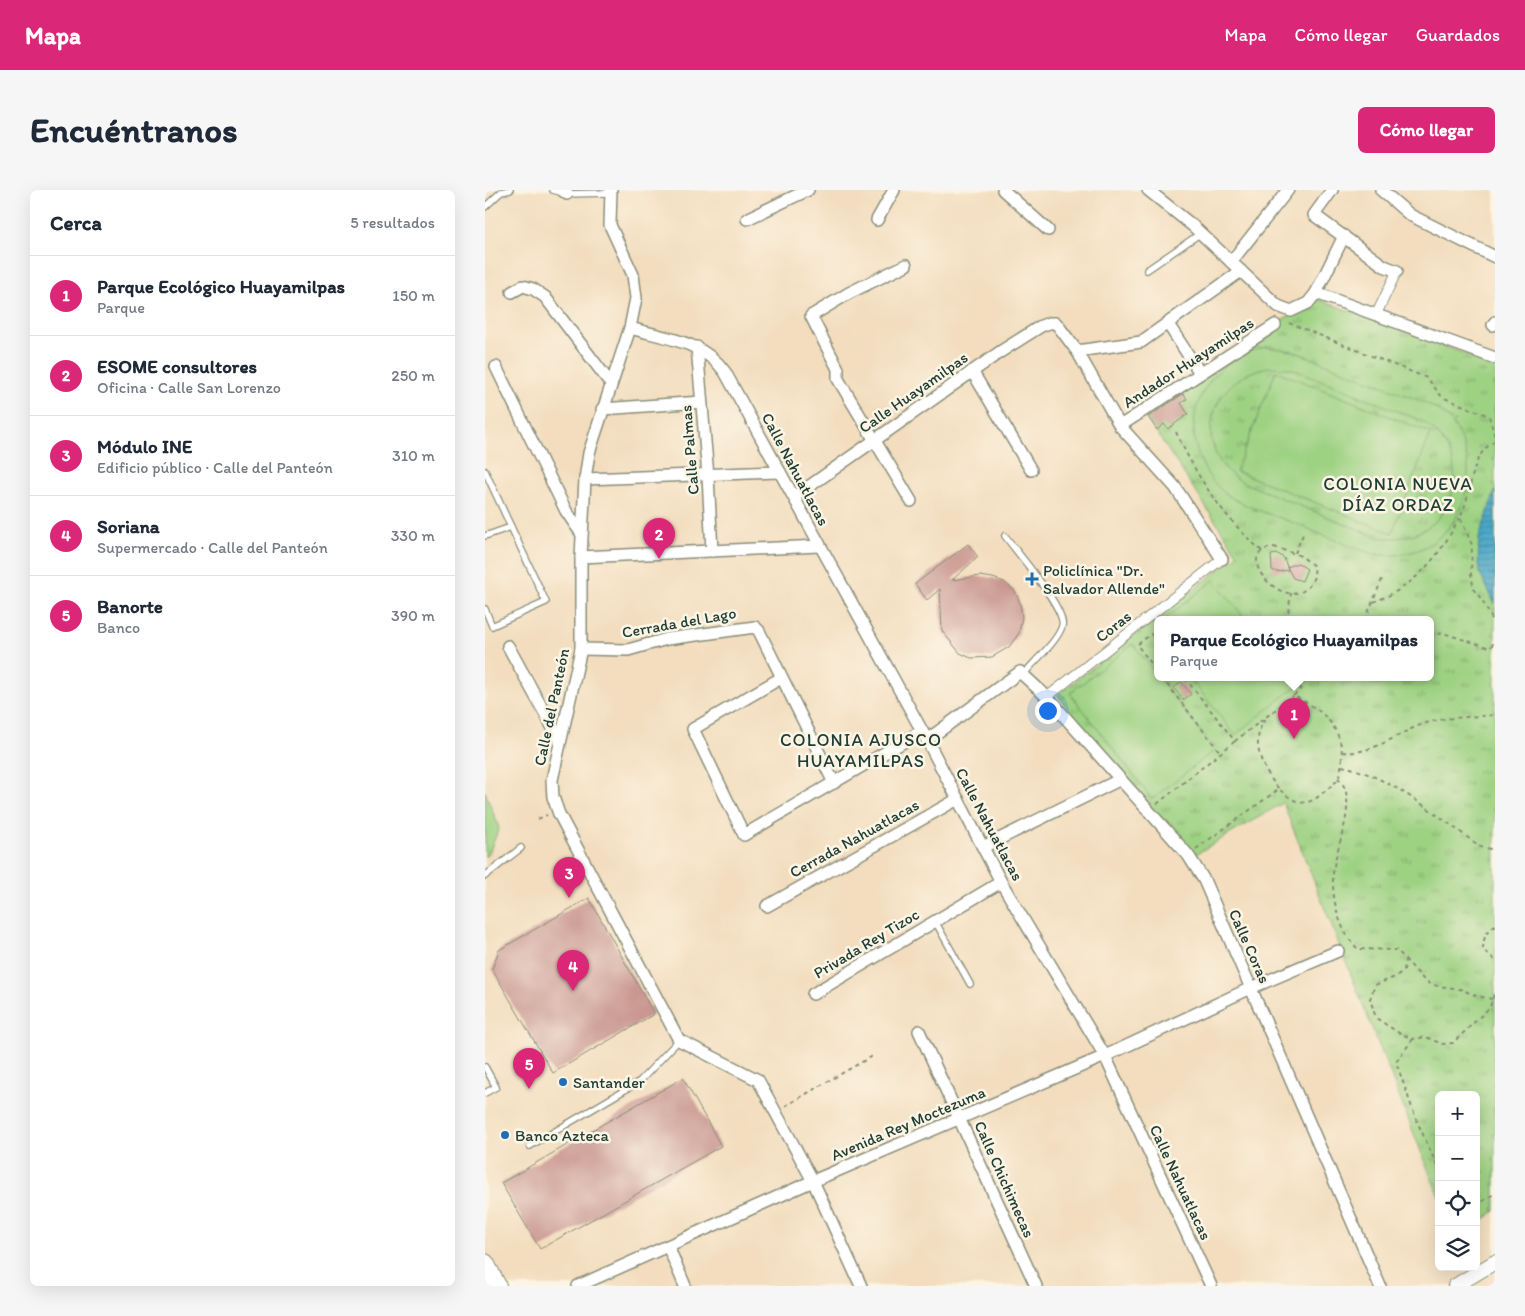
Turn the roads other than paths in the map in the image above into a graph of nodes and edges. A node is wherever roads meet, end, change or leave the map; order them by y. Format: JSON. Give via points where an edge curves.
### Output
{"nodes":[{"id":1,"x":510,"y":190,"type":"edge"},
{"id":2,"x":553,"y":190,"type":"edge"},
{"id":3,"x":808,"y":190,"type":"edge"},
{"id":4,"x":894,"y":190,"type":"edge"},
{"id":5,"x":1003,"y":190,"type":"edge"},
{"id":6,"x":1148,"y":190,"type":"edge"},
{"id":7,"x":1288,"y":190,"type":"edge"},
{"id":8,"x":1332,"y":190,"type":"edge"},
{"id":9,"x":1381,"y":190,"type":"edge"},
{"id":10,"x":565,"y":192,"type":"edge"},
{"id":11,"x":611,"y":192,"type":"edge"},
{"id":12,"x":485,"y":207,"type":"edge"},
{"id":13,"x":747,"y":219,"type":"dead end"},
{"id":14,"x":877,"y":220,"type":"dead end"},
{"id":15,"x":1048,"y":230,"type":"dead end"},
{"id":16,"x":1201,"y":233,"type":"junction"},
{"id":17,"x":1344,"y":236,"type":"junction"},
{"id":18,"x":1495,"y":257,"type":"edge"},
{"id":19,"x":1231,"y":262,"type":"junction"},
{"id":20,"x":905,"y":264,"type":"dead end"},
{"id":21,"x":1147,"y":270,"type":"dead end"},
{"id":22,"x":1241,"y":271,"type":"junction"},
{"id":23,"x":1397,"y":272,"type":"joint"},
{"id":24,"x":512,"y":292,"type":"dead end"},
{"id":25,"x":1316,"y":293,"type":"junction"},
{"id":26,"x":1376,"y":315,"type":"junction"},
{"id":27,"x":1167,"y":324,"type":"junction"},
{"id":28,"x":1275,"y":324,"type":"dead end"},
{"id":29,"x":630,"y":328,"type":"junction"},
{"id":30,"x":697,"y":347,"type":"junction"},
{"id":31,"x":1077,"y":350,"type":"junction"},
{"id":32,"x":1495,"y":358,"type":"edge"},
{"id":33,"x":496,"y":367,"type":"dead end"},
{"id":34,"x":972,"y":371,"type":"junction"},
{"id":35,"x":1200,"y":373,"type":"junction"},
{"id":36,"x":611,"y":384,"type":"junction"},
{"id":37,"x":701,"y":402,"type":"junction"},
{"id":38,"x":602,"y":409,"type":"junction"},
{"id":39,"x":1119,"y":426,"type":"junction"},
{"id":40,"x":875,"y":439,"type":"junction"},
{"id":41,"x":1031,"y":470,"type":"dead end"},
{"id":42,"x":485,"y":471,"type":"edge"},
{"id":43,"x":780,"y":472,"type":"junction"},
{"id":44,"x":708,"y":476,"type":"junction"},
{"id":45,"x":585,"y":479,"type":"junction"},
{"id":46,"x":794,"y":497,"type":"junction"},
{"id":47,"x":911,"y":501,"type":"dead end"},
{"id":48,"x":511,"y":527,"type":"junction"},
{"id":49,"x":581,"y":533,"type":"junction"},
{"id":50,"x":485,"y":536,"type":"edge"},
{"id":51,"x":1005,"y":536,"type":"dead end"},
{"id":52,"x":819,"y":546,"type":"junction"},
{"id":53,"x":712,"y":551,"type":"junction"},
{"id":54,"x":581,"y":557,"type":"junction"},
{"id":55,"x":1222,"y":560,"type":"joint"},
{"id":56,"x":485,"y":609,"type":"edge"},
{"id":57,"x":508,"y":646,"type":"dead end"},
{"id":58,"x":581,"y":649,"type":"junction"},
{"id":59,"x":1019,"y":674,"type":"junction"},
{"id":60,"x":781,"y":678,"type":"junction"},
{"id":61,"x":1047,"y":697,"type":"junction"},
{"id":62,"x":925,"y":735,"type":"junction"},
{"id":63,"x":559,"y":739,"type":"junction"},
{"id":64,"x":1119,"y":780,"type":"junction"},
{"id":65,"x":834,"y":783,"type":"junction"},
{"id":66,"x":958,"y":799,"type":"junction"},
{"id":67,"x":983,"y":847,"type":"junction"},
{"id":68,"x":521,"y":848,"type":"dead end"},
{"id":69,"x":485,"y":876,"type":"edge"},
{"id":70,"x":1001,"y":882,"type":"junction"},
{"id":71,"x":767,"y":906,"type":"dead end"},
{"id":72,"x":935,"y":921,"type":"junction"},
{"id":73,"x":1338,"y":950,"type":"dead end"},
{"id":74,"x":969,"y":984,"type":"dead end"},
{"id":75,"x":1251,"y":988,"type":"junction"},
{"id":76,"x":813,"y":994,"type":"dead end"},
{"id":77,"x":919,"y":1031,"type":"dead end"},
{"id":78,"x":679,"y":1040,"type":"junction"},
{"id":79,"x":1105,"y":1056,"type":"junction"},
{"id":80,"x":485,"y":1067,"type":"edge"},
{"id":81,"x":485,"y":1093,"type":"edge"},
{"id":82,"x":959,"y":1118,"type":"junction"},
{"id":83,"x":530,"y":1146,"type":"dead end"},
{"id":84,"x":813,"y":1181,"type":"junction"},
{"id":85,"x":668,"y":1246,"type":"junction"},
{"id":86,"x":1495,"y":1262,"type":"edge"},
{"id":87,"x":485,"y":1263,"type":"edge"},
{"id":88,"x":497,"y":1286,"type":"edge"},
{"id":89,"x":578,"y":1286,"type":"edge"},
{"id":90,"x":685,"y":1286,"type":"edge"},
{"id":91,"x":861,"y":1286,"type":"edge"},
{"id":92,"x":1035,"y":1286,"type":"edge"},
{"id":93,"x":1211,"y":1286,"type":"edge"},
{"id":94,"x":1380,"y":1286,"type":"edge"},
{"id":95,"x":1455,"y":1286,"type":"edge"}],
"edges":[{"from":1,"to":12,"type":"lane","via":[[501,192]]},
{"from":2,"to":10,"type":"lane"},
{"from":3,"to":13,"type":"street"},
{"from":4,"to":14,"type":"street"},
{"from":5,"to":15,"type":"street"},
{"from":6,"to":16,"type":"street"},
{"from":7,"to":19,"type":"street"},
{"from":8,"to":17,"type":"street","via":[[1314,215]]},
{"from":9,"to":18,"type":"street","via":[[1410,215]]},
{"from":10,"to":11,"type":"lane"},
{"from":11,"to":29,"type":"street","name":"Calle del Panteón","via":[[610,225],[633,274],[635,287]]},
{"from":16,"to":19,"type":"street"},
{"from":16,"to":21,"type":"lane"},
{"from":17,"to":23,"type":"street"},
{"from":17,"to":25,"type":"street"},
{"from":19,"to":22,"type":"street"},
{"from":20,"to":40,"type":"street","via":[[811,316],[838,369],[838,379]]},
{"from":22,"to":25,"type":"street","via":[[1288,314],[1308,304]]},
{"from":22,"to":27,"type":"street"},
{"from":23,"to":26,"type":"street"},
{"from":24,"to":36,"type":"street","via":[[523,286],[545,297]]},
{"from":25,"to":26,"type":"street"},
{"from":26,"to":32,"type":"street"},
{"from":27,"to":31,"type":"street","via":[[1141,342]]},
{"from":27,"to":35,"type":"street"},
{"from":28,"to":35,"type":"street","name":"Andador Huayamilpas"},
{"from":29,"to":30,"type":"street","name":"Calle Nahuatlacas"},
{"from":29,"to":36,"type":"street","name":"Calle del Panteón"},
{"from":30,"to":37,"type":"street","name":"Calle Palmas"},
{"from":30,"to":43,"type":"street","name":"Calle Nahuatlacas","via":[[715,358],[725,372]]},
{"from":31,"to":34,"type":"street","name":"Calle Huayamilpas","via":[[1056,324],[1049,322]]},
{"from":31,"to":39,"type":"street"},
{"from":33,"to":49,"type":"street","via":[[566,511]]},
{"from":34,"to":40,"type":"street","name":"Calle Huayamilpas"},
{"from":34,"to":41,"type":"street"},
{"from":35,"to":39,"type":"street","name":"Andador Huayamilpas"},
{"from":36,"to":38,"type":"street","name":"Calle del Panteón"},
{"from":37,"to":38,"type":"street"},
{"from":37,"to":44,"type":"street","name":"Calle Palmas"},
{"from":38,"to":45,"type":"street","name":"Calle del Panteón"},
{"from":39,"to":55,"type":"street","via":[[1175,487]]},
{"from":40,"to":46,"type":"street","name":"Calle Huayamilpas"},
{"from":40,"to":47,"type":"street"},
{"from":42,"to":48,"type":"lane"},
{"from":43,"to":44,"type":"street"},
{"from":43,"to":46,"type":"street","name":"Calle Nahuatlacas"},
{"from":44,"to":45,"type":"street"},
{"from":44,"to":53,"type":"street","name":"Calle Palmas"},
{"from":45,"to":49,"type":"street","name":"Calle del Panteón"},
{"from":46,"to":52,"type":"street","name":"Calle Nahuatlacas"},
{"from":48,"to":50,"type":"lane"},
{"from":48,"to":56,"type":"lane","via":[[546,602],[492,626]]},
{"from":49,"to":54,"type":"street","name":"Calle del Panteón"},
{"from":51,"to":59,"type":"lane","via":[[1038,578],[1062,615],[1063,624],[1059,633]]},
{"from":52,"to":53,"type":"street"},
{"from":52,"to":62,"type":"street","name":"Calle Nahuatlacas"},
{"from":53,"to":54,"type":"street"},
{"from":54,"to":58,"type":"street","name":"Calle del Panteón"},
{"from":55,"to":61,"type":"street","name":"Coras"},
{"from":57,"to":63,"type":"street"},
{"from":58,"to":60,"type":"street","name":"Cerrada del Lago","via":[[628,650],[667,639],[755,627]]},
{"from":58,"to":63,"type":"street","name":"Calle del Panteón"},
{"from":59,"to":61,"type":"street","name":"Calle Coras"},
{"from":59,"to":62,"type":"street"},
{"from":60,"to":65,"type":"street","name":"Cerrada del Lago"},
{"from":60,"to":65,"type":"street","via":[[693,729],[744,835]]},
{"from":61,"to":64,"type":"street","name":"Calle Coras"},
{"from":62,"to":65,"type":"street"},
{"from":62,"to":66,"type":"street","name":"Calle Nahuatlacas"},
{"from":63,"to":78,"type":"street","name":"Calle del Panteón","via":[[552,780],[559,814]]},
{"from":64,"to":67,"type":"street"},
{"from":64,"to":75,"type":"street","name":"Calle Coras","via":[[1188,855],[1204,880]]},
{"from":66,"to":67,"type":"street","name":"Calle Nahuatlacas"},
{"from":66,"to":71,"type":"street","name":"Cerrada Nahuatlacas"},
{"from":67,"to":70,"type":"street","name":"Calle Nahuatlacas"},
{"from":68,"to":69,"type":"lane"},
{"from":70,"to":72,"type":"street","name":"Privada Rey Tizoc"},
{"from":70,"to":79,"type":"street","name":"Calle Nahuatlacas"},
{"from":72,"to":74,"type":"lane","name":"Privada Rey Tizoc"},
{"from":72,"to":76,"type":"street","name":"Privada Rey Tizoc"},
{"from":73,"to":75,"type":"street","name":"Avenida Rey Moctezuma"},
{"from":75,"to":79,"type":"street","name":"Avenida Rey Moctezuma"},
{"from":75,"to":94,"type":"street","name":"Calle Coras"},
{"from":77,"to":82,"type":"street","name":"Calle Chichimecas"},
{"from":78,"to":83,"type":"lane","via":[[640,1081]]},
{"from":78,"to":84,"type":"street","via":[[758,1080]]},
{"from":79,"to":82,"type":"street","name":"Avenida Rey Moctezuma"},
{"from":79,"to":93,"type":"street","name":"Calle Nahuatlacas"},
{"from":80,"to":81,"type":"lane","via":[[496,1087]]},
{"from":82,"to":84,"type":"street","name":"Avenida Rey Moctezuma"},
{"from":82,"to":92,"type":"street","name":"Calle Chichimecas"},
{"from":84,"to":85,"type":"street","name":"Avenida Rey Moctezuma"},
{"from":84,"to":91,"type":"street"},
{"from":85,"to":89,"type":"street","name":"Avenida Rey Moctezuma"},
{"from":85,"to":90,"type":"street"},
{"from":86,"to":95,"type":"street"},
{"from":87,"to":88,"type":"main road"}]}
